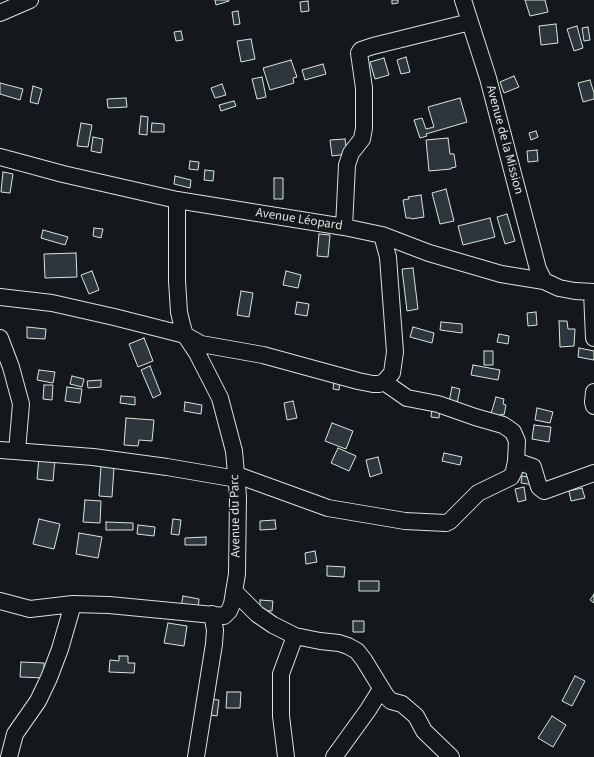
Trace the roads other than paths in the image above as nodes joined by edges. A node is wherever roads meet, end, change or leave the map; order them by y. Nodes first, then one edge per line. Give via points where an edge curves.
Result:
1 (30, 0) edge
2 (463, 0) edge
3 (0, 13) edge
4 (470, 22) junction
5 (0, 157) edge
6 (177, 200) junction
7 (344, 227) junction
8 (382, 235) junction
9 (544, 281) junction
10 (593, 292) edge
11 (0, 297) edge
12 (185, 335) junction
13 (0, 338) edge
14 (594, 338) edge
15 (384, 382) junction
16 (594, 392) edge
17 (594, 406) edge
18 (0, 450) edge
19 (17, 451) junction
20 (516, 461) junction
21 (594, 473) edge
22 (237, 477) junction
23 (234, 591) junction
24 (0, 601) edge
25 (73, 604) junction
26 (212, 614) junction
27 (295, 636) junction
28 (381, 689) junction
29 (9, 757) edge
30 (196, 757) edge
31 (286, 757) edge
32 (334, 757) edge
33 (451, 757) edge

1 - 3 street
2 - 4 street, Avenue de la Mission
4 - 7 street via 373,46 359,53 364,88 364,128 362,139 347,165
4 - 9 street, Avenue de la Mission via 490,86 538,269
5 - 6 street, Avenue Léopard
6 - 7 street, Avenue Léopard
6 - 12 street, Avenue du Parc via 178,298
7 - 8 street, Avenue Léopard
8 - 9 street, Avenue Léopard via 429,253 501,274
8 - 15 street via 388,257 395,352 392,373
9 - 10 street, Avenue Léopard via 559,288
10 - 14 street
11 - 12 street via 52,303
12 - 15 street via 202,344 263,354 358,381 373,384
12 - 22 street, Avenue du Parc via 193,345 220,398 234,451
13 - 19 street via 21,404
15 - 20 street via 406,398 438,404 503,425 513,432 517,441
16 - 17 street
18 - 19 street
19 - 22 street via 115,460
20 - 21 street via 533,467 539,487 544,491
20 - 22 street via 511,477 478,494 446,523 405,521 328,508
22 - 23 street, Avenue du Parc via 237,574
23 - 26 street, Avenue du Parc via 232,604 224,616
23 - 27 street via 263,620
24 - 25 street, Avenue du Parc via 30,608
25 - 26 street, Avenue du Parc via 109,604
25 - 29 street via 49,678 38,701 14,734
26 - 30 street via 214,644
27 - 28 street via 339,643 357,651
27 - 31 street via 280,674
28 - 32 street
28 - 33 street via 391,701 402,704 416,716 424,731

